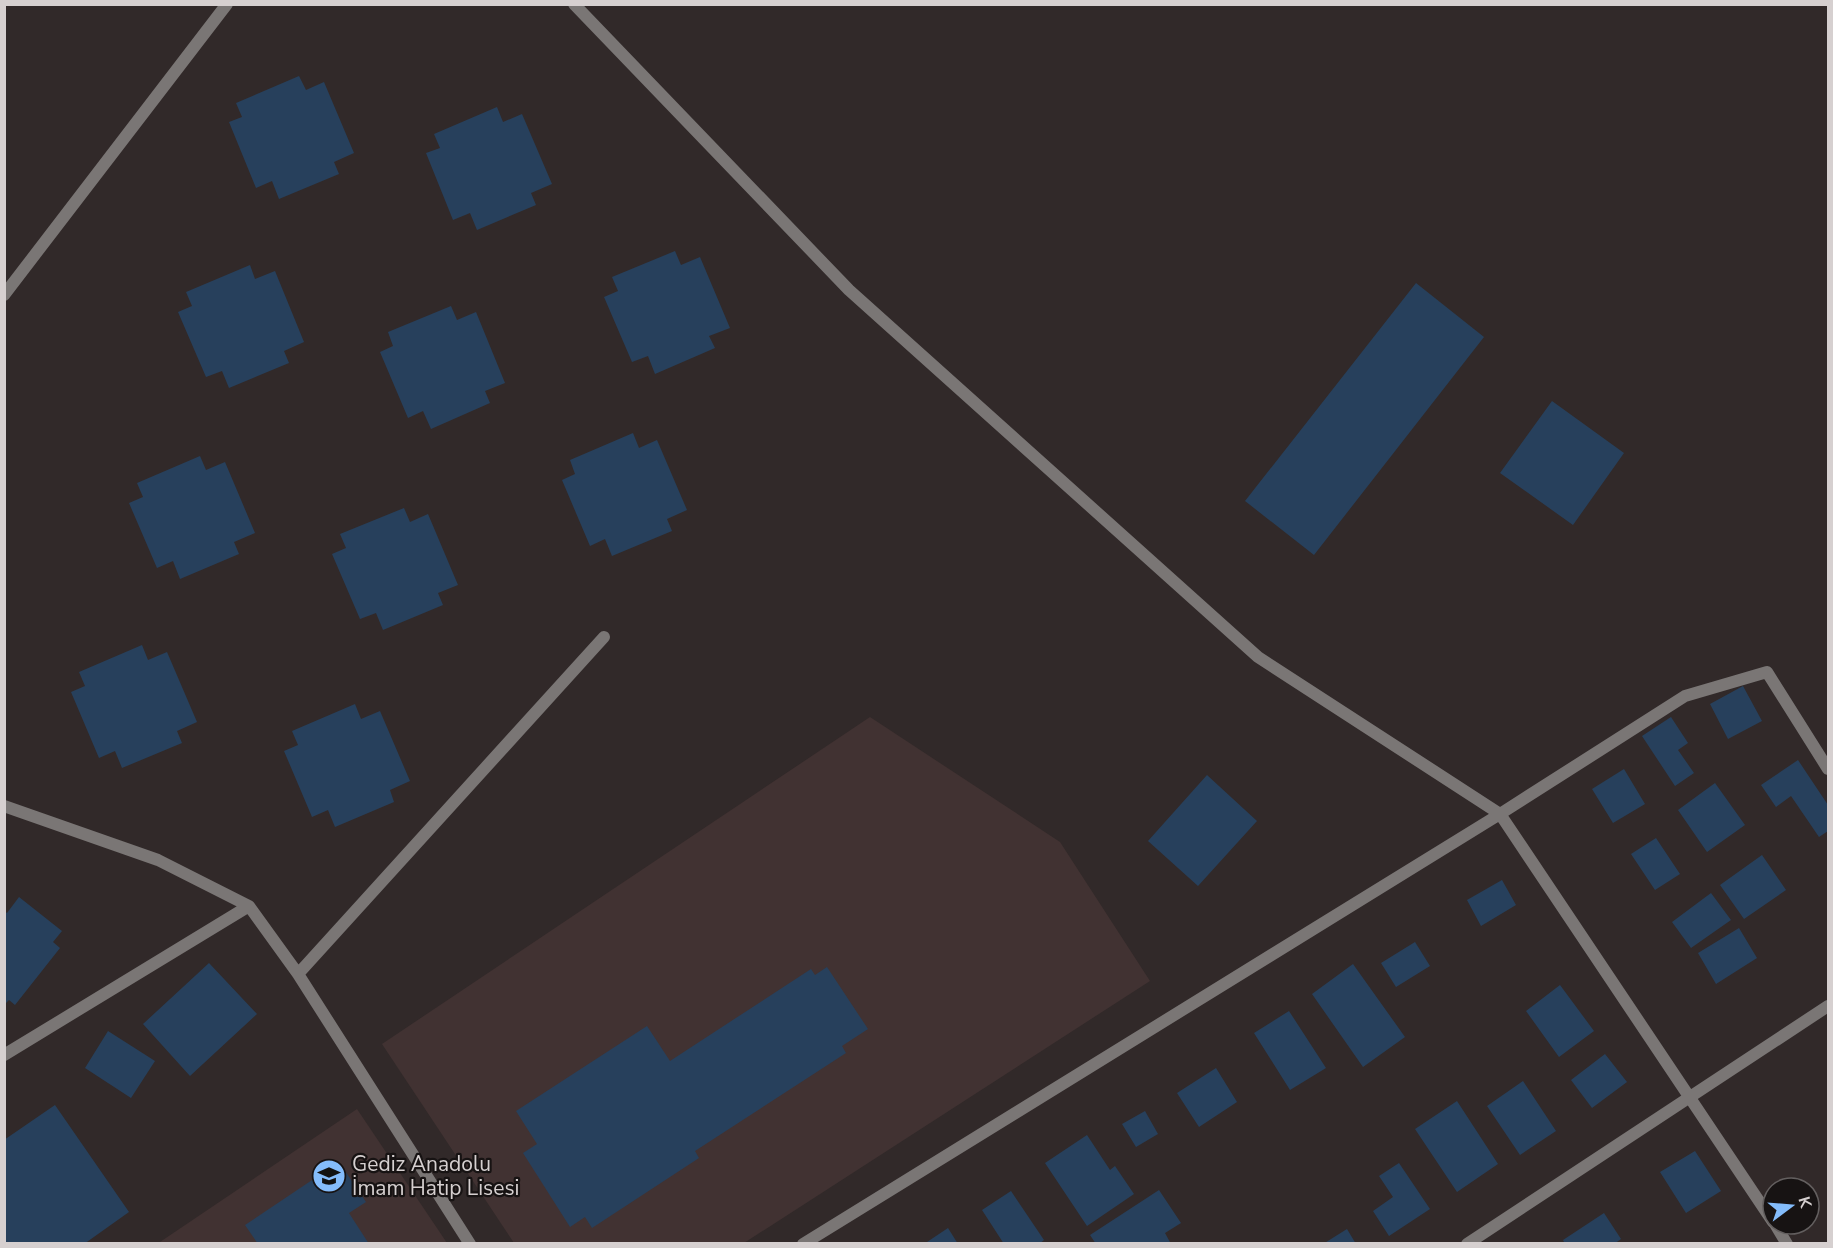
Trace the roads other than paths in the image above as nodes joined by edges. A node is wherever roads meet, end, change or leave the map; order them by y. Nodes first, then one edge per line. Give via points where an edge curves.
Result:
1 (227, 4) edge
2 (574, 4) edge
3 (4, 296) edge
4 (604, 637) dead end
5 (1828, 769) edge
6 (4, 806) edge
7 (1500, 814) junction
8 (249, 906) junction
9 (298, 974) junction
10 (1828, 1006) edge
11 (4, 1055) edge
12 (1690, 1096) junction
13 (1761, 1203) edge
14 (470, 1244) edge
15 (803, 1244) edge
16 (1467, 1244) edge

1 - 3 street
2 - 7 street via 849,290 1258,657
4 - 9 street
5 - 7 street via 1767,672 1684,696
6 - 8 street via 158,860
7 - 12 street
7 - 15 street
8 - 9 street
8 - 11 street
9 - 14 street
10 - 12 street
12 - 13 street
12 - 16 street

